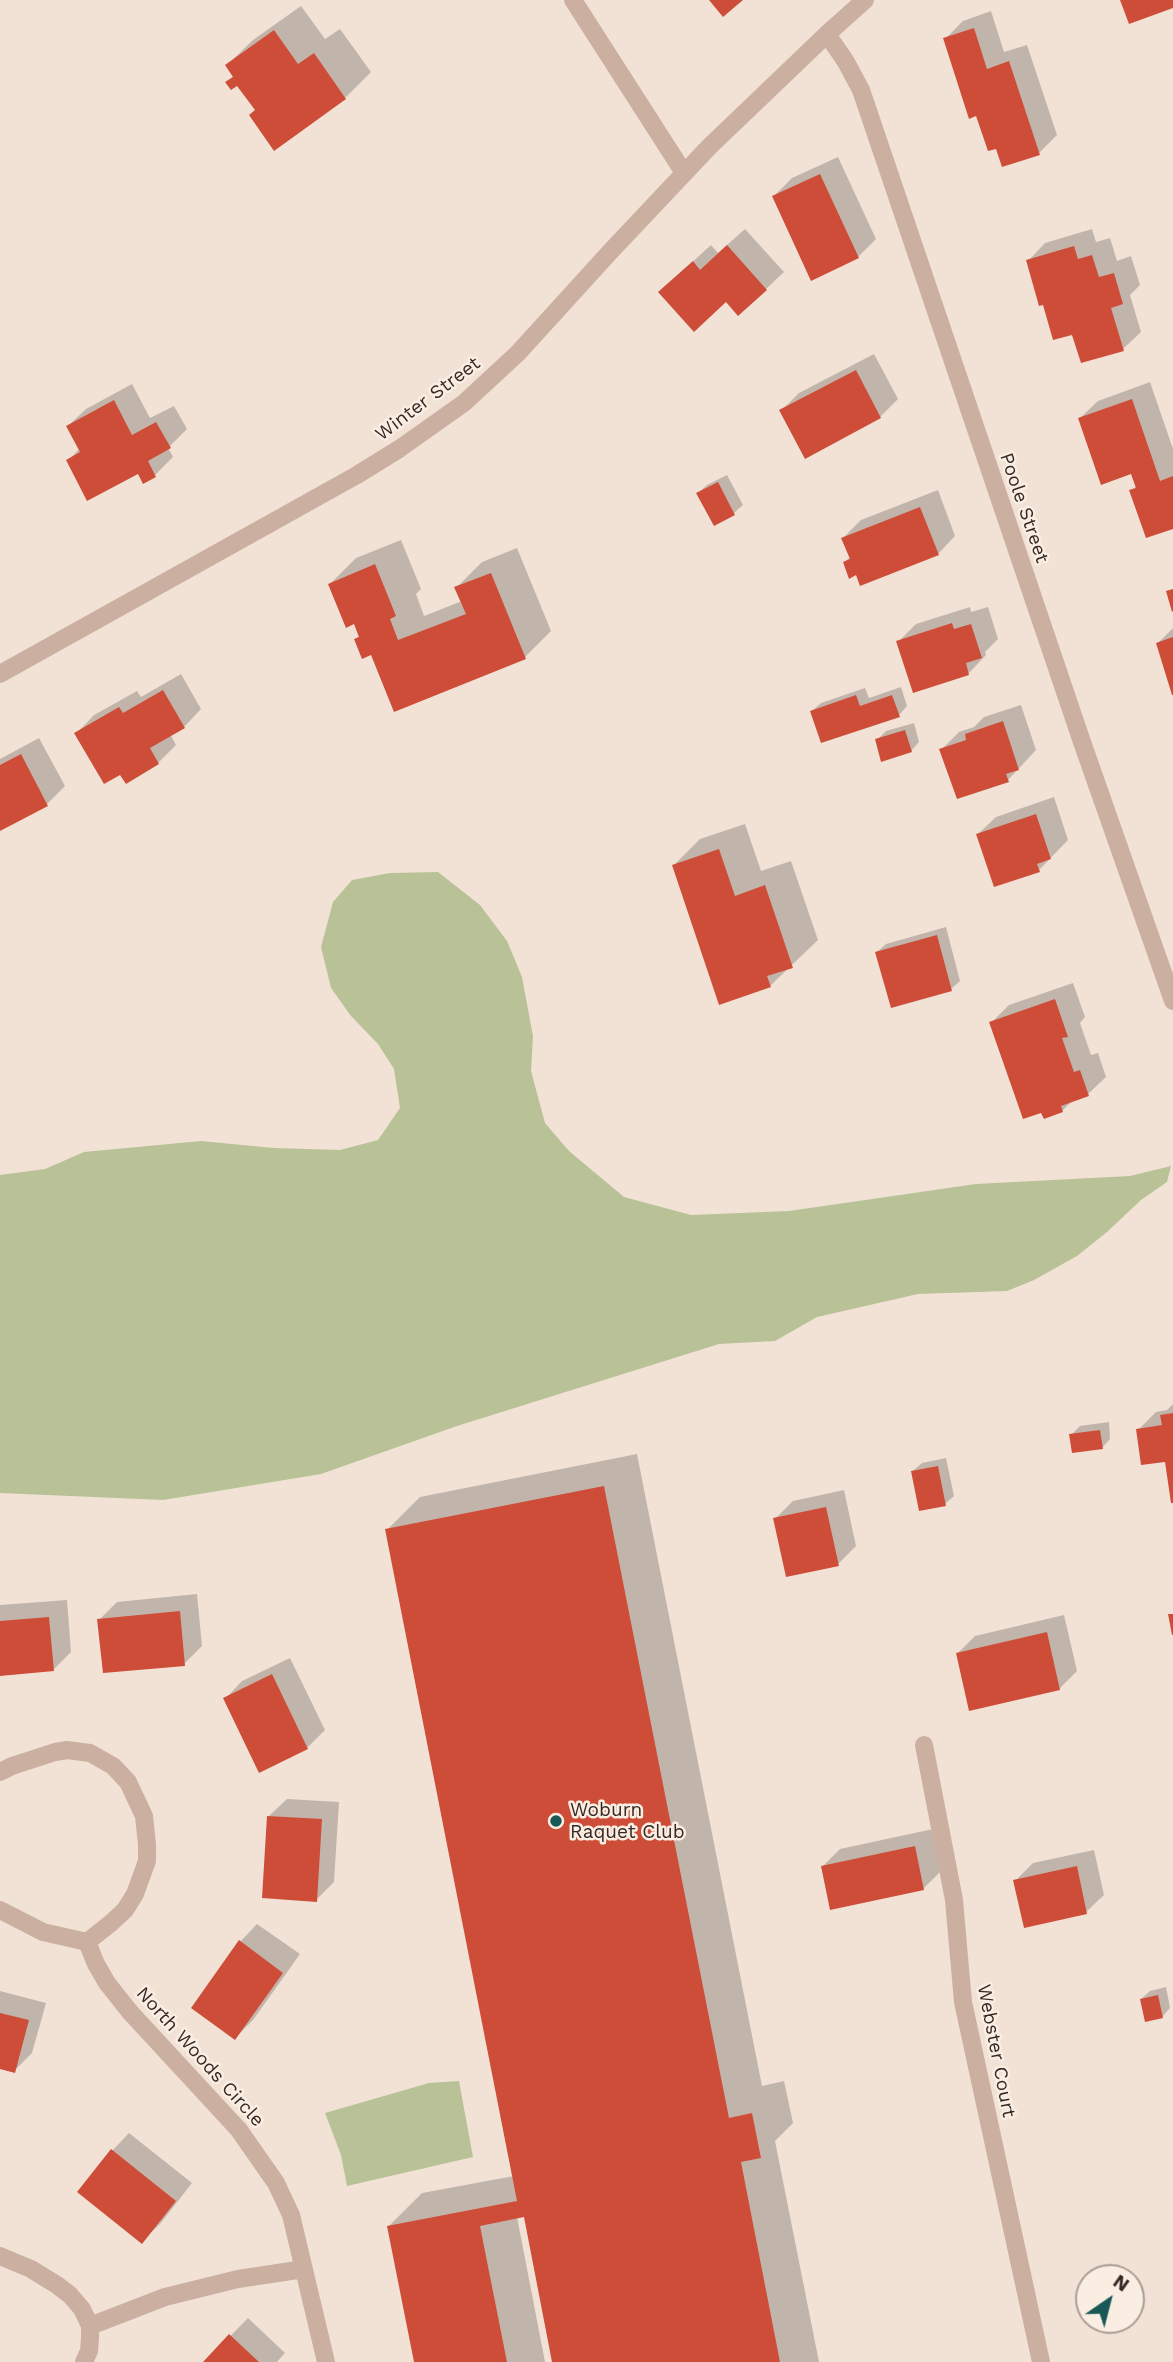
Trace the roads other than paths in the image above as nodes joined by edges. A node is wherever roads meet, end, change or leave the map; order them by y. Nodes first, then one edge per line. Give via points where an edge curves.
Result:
1 (573, 0) edge
2 (865, 0) edge
3 (827, 34) junction
4 (684, 173) junction
5 (0, 674) edge
6 (1173, 1001) edge
7 (924, 1745) dead end
8 (0, 1772) edge
9 (0, 1910) edge
10 (87, 1942) junction
11 (0, 2256) edge
12 (304, 2269) junction
13 (90, 2326) junction
14 (84, 2362) edge
15 (326, 2362) edge
16 (1041, 2362) edge

1 - 4 street
2 - 3 street, Winter Street
3 - 4 street, Winter Street
3 - 6 street, Poole Street via 861,90
4 - 5 street, Winter Street via 509,362 436,424 357,475
7 - 16 street, Webster Court via 954,1900 965,2013
8 - 10 street via 44,1754 84,1751 113,1766 138,1800 147,1845 141,1878 125,1910
9 - 10 street via 43,1932
10 - 12 street, North Woods Circle via 107,1983 226,2115 270,2173 291,2215
11 - 13 street via 31,2269 70,2295
12 - 13 street via 176,2294
12 - 15 street, North Woods Circle
13 - 14 street

